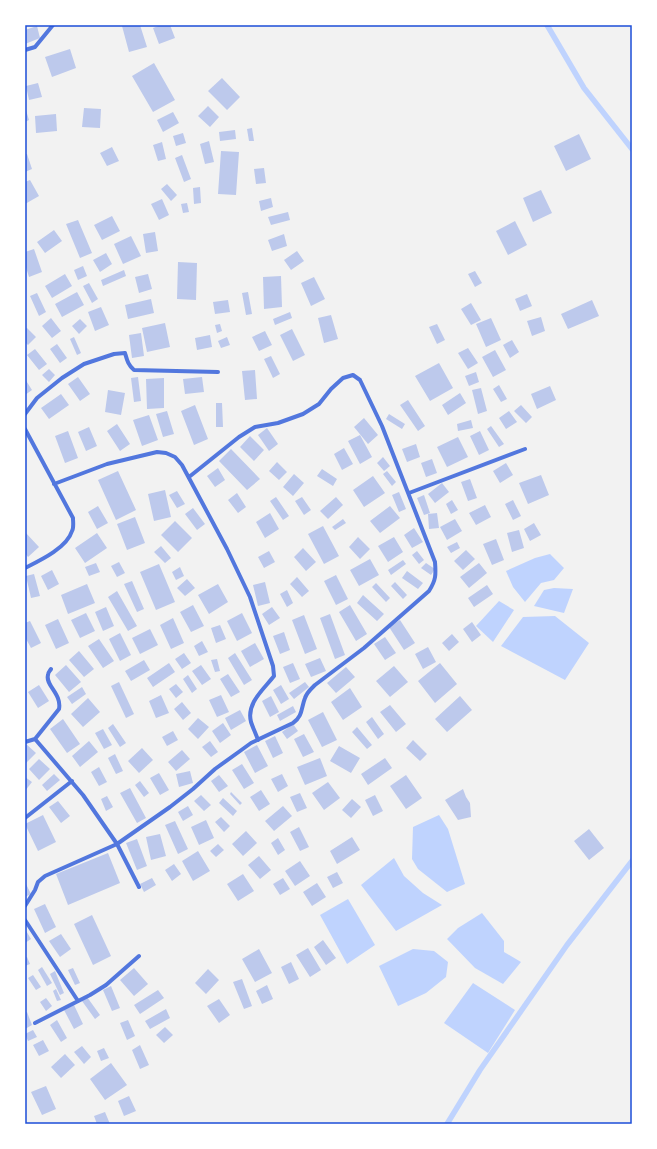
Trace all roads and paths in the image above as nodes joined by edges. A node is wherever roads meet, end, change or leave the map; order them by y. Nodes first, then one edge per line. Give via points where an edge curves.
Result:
1 (53, 25) edge
2 (25, 50) edge
3 (218, 372) dead end
4 (25, 414) edge
5 (25, 429) edge
6 (525, 449) dead end
7 (189, 477) junction
8 (54, 484) junction
9 (409, 492) junction
10 (25, 568) edge
11 (51, 669) dead end
12 (35, 739) junction
13 (258, 740) junction
14 (25, 742) edge
15 (72, 781) junction
16 (25, 818) edge
17 (117, 844) junction
18 (139, 887) dead end
19 (25, 906) edge
20 (25, 920) edge
21 (139, 956) dead end
22 (78, 1001) junction
23 (35, 1023) dead end

1 - 2 street via 35,47
3 - 4 street via 134,370 129,366 125,353 114,354 84,364 62,378 37,398
5 - 8 street
6 - 9 street
7 - 8 street via 175,457 157,452 107,464
7 - 9 street via 255,427 278,423 303,414 319,404 343,378 353,375 360,380
7 - 13 street via 250,597 273,666 274,676 251,708 251,721
8 - 10 street via 73,518 73,531 68,540 48,557
9 - 13 street via 435,562 434,583 429,591 364,648 309,691 298,720
11 - 12 street via 48,679 59,698 59,708
12 - 14 street
12 - 15 street
13 - 17 street via 215,769 170,807
15 - 16 street
15 - 17 street
17 - 18 street
17 - 19 street via 45,876 38,882
20 - 22 street
21 - 22 street via 106,985
22 - 23 street

